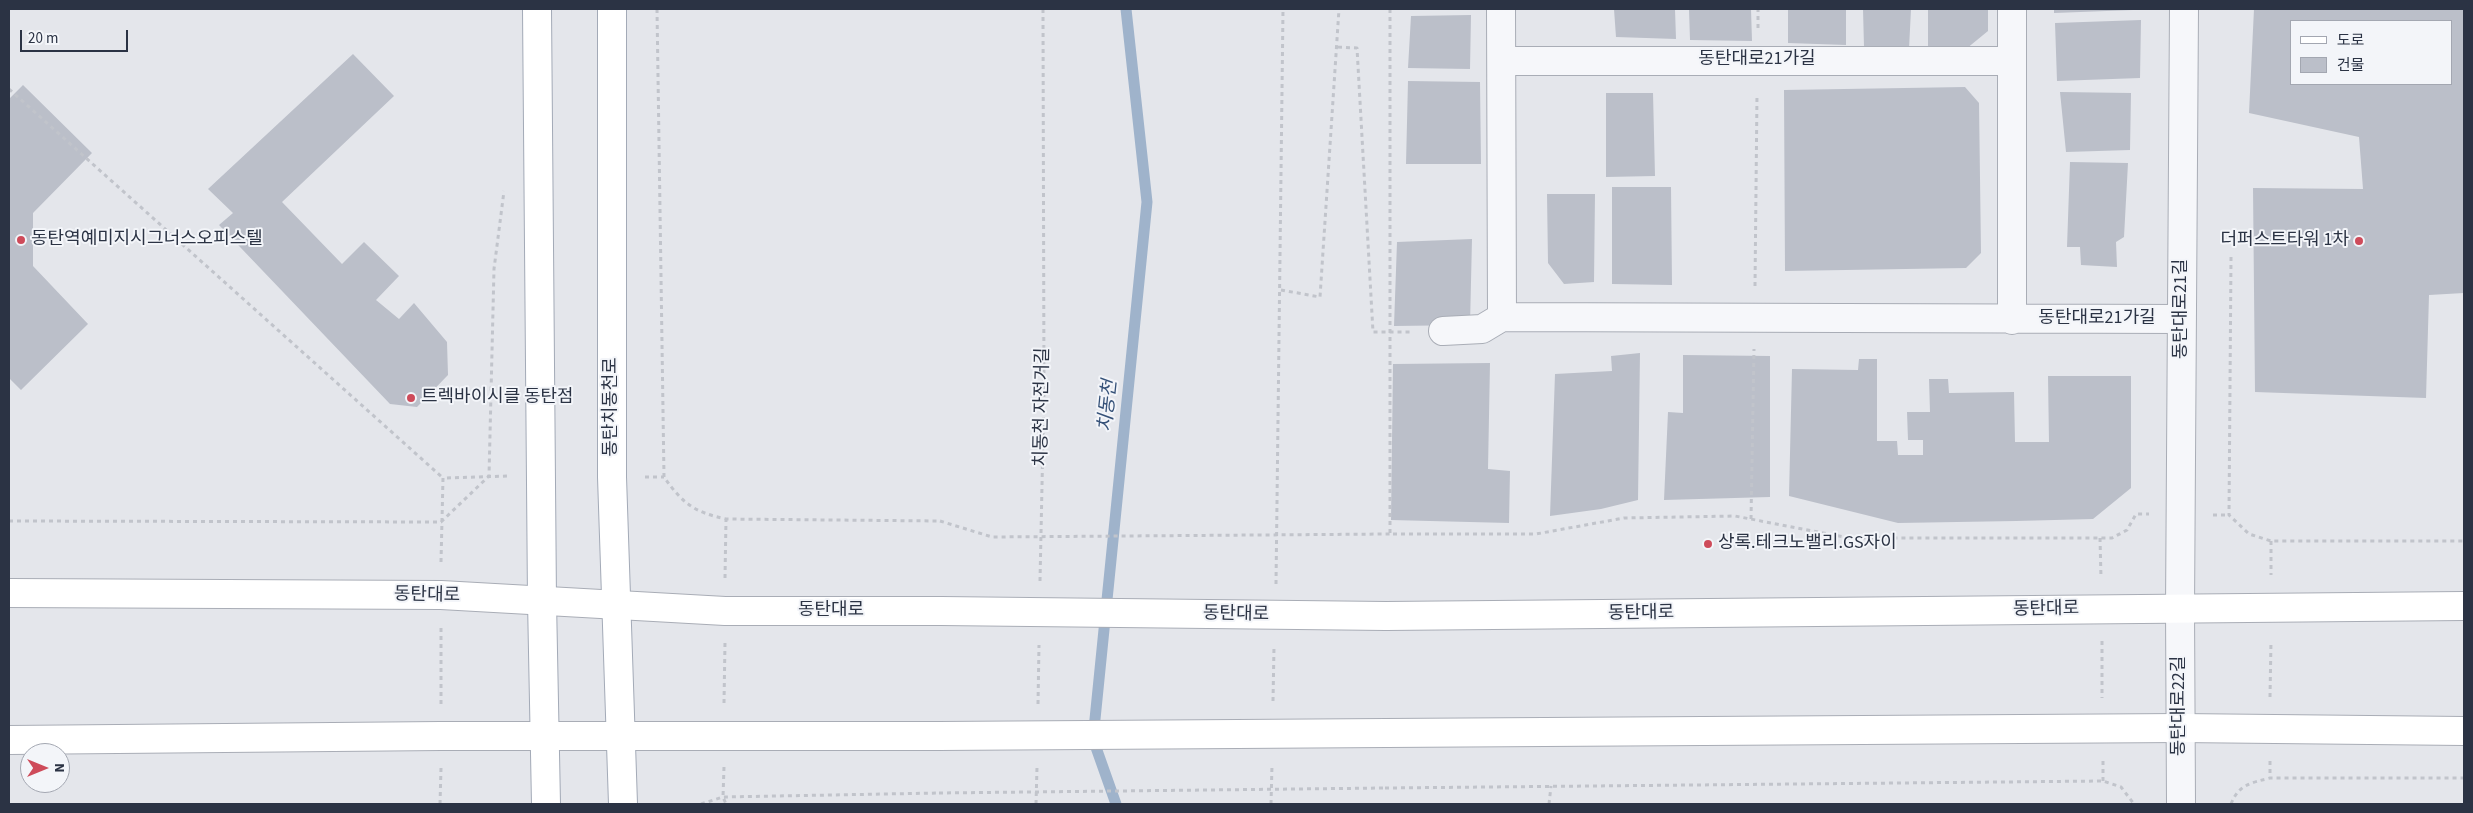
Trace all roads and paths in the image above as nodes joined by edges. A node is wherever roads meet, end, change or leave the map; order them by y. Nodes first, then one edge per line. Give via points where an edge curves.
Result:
1 (537, 9) edge
2 (612, 9) edge
3 (657, 9) edge
4 (1043, 9) edge
5 (1283, 9) edge
6 (1339, 9) edge
7 (1390, 9) edge
8 (1501, 9) edge
9 (1758, 9) edge
10 (2012, 9) edge
11 (2184, 9) edge
12 (1338, 47) junction
13 (1758, 60) junction
14 (1502, 61) junction
15 (2012, 61) junction
16 (9, 89) edge
17 (2231, 257) dead end
18 (494, 269) dead end
19 (1281, 290) junction
20 (1502, 317) junction
21 (1754, 319) junction
22 (2182, 319) junction
23 (2012, 320) junction
24 (1443, 331) joint
25 (1390, 332) junction
26 (490, 476) junction
27 (443, 478) junction
28 (2136, 514) dead end
29 (726, 519) junction
30 (1751, 519) junction
31 (9, 521) edge
32 (441, 522) junction
33 (1390, 534) junction
34 (2100, 538) junction
35 (2271, 540) junction
36 (2464, 541) edge
37 (1276, 586) dead end
38 (1040, 588) dead end
39 (9, 593) edge
40 (441, 595) junction
41 (542, 601) junction
42 (616, 605) junction
43 (2464, 606) edge
44 (2180, 608) junction
45 (2271, 608) junction
46 (2102, 610) junction
47 (725, 611) junction
48 (1039, 637) dead end
49 (1274, 646) dead end
50 (1273, 705) dead end
51 (1038, 706) dead end
52 (2103, 728) junction
53 (2180, 728) junction
54 (2270, 729) junction
55 (2464, 731) edge
56 (441, 736) junction
57 (620, 736) junction
58 (724, 736) junction
59 (546, 737) junction
60 (9, 740) edge
61 (1272, 755) dead end
62 (1037, 765) dead end
63 (2270, 778) junction
64 (2464, 778) edge
65 (2103, 781) junction
66 (1551, 786) junction
67 (723, 796) junction
68 (440, 804) edge
69 (546, 804) edge
70 (623, 804) edge
71 (701, 804) edge
72 (726, 804) edge
73 (1036, 804) edge
74 (1271, 804) edge
75 (1550, 804) edge
76 (2134, 804) edge
77 (2181, 804) edge
78 (2231, 804) edge

1 - 41 main road
2 - 42 main road, 동탄치동천로 via 612,477
3 - 29 path via 664,477 678,497 693,509
4 - 38 path, 치동천 자전거길 via 1044,391
5 - 19 path
6 - 12 path
7 - 25 path
8 - 14 street
9 - 13 path
10 - 15 street
11 - 22 street, 동탄대로21길
12 - 19 path via 1320,296
12 - 25 path via 1357,48 1373,332
13 - 14 street, 동탄대로21가길
13 - 15 street, 동탄대로21가길
13 - 21 path
14 - 20 street
15 - 23 street
16 - 27 path
17 - 35 path via 2230,515 2249,534
18 - 26 path
19 - 37 path
20 - 21 street, 동탄대로21가길
20 - 24 street, 동탄대로21가길 via 1482,329
21 - 23 street, 동탄대로21가길
21 - 30 path
22 - 23 street, 동탄대로21가길
22 - 44 street, 동탄대로21길
24 - 25 path
25 - 33 path
26 - 27 path
26 - 32 path
27 - 32 path
28 - 34 path via 2127,530 2112,538
29 - 33 path, bridge via 940,521 992,537
29 - 47 path
30 - 33 path via 1735,516 1624,518 1536,534
30 - 34 path via 1849,538
31 - 32 path
32 - 40 path
34 - 46 path
35 - 36 path
35 - 45 path
39 - 40 main road, 동탄대로
40 - 41 main road, 동탄대로
40 - 56 path
41 - 42 main road, 동탄대로
41 - 59 main road
42 - 47 main road, 동탄대로
42 - 57 main road, 동탄치동천로
43 - 45 main road, 동탄대로
44 - 45 main road, 동탄대로
44 - 46 main road, 동탄대로
44 - 53 street, 동탄대로22길
45 - 54 path
46 - 47 main road, 동탄대로, bridge via 1386,616
46 - 52 path
47 - 58 path
48 - 51 path
49 - 50 path
52 - 53 main road
52 - 58 main road, bridge
52 - 65 path
53 - 54 main road
53 - 77 street, 동탄대로22길
54 - 55 main road
54 - 63 path
56 - 59 main road
56 - 60 main road
56 - 68 path
57 - 58 main road
57 - 59 main road
57 - 70 main road, 동탄치동천로
58 - 67 path
59 - 69 main road
61 - 74 path
62 - 73 path
63 - 64 path
63 - 78 path via 2250,783 2236,792
65 - 66 path
65 - 76 path via 2121,787
66 - 67 path, bridge
66 - 75 path
67 - 71 path
67 - 72 path

